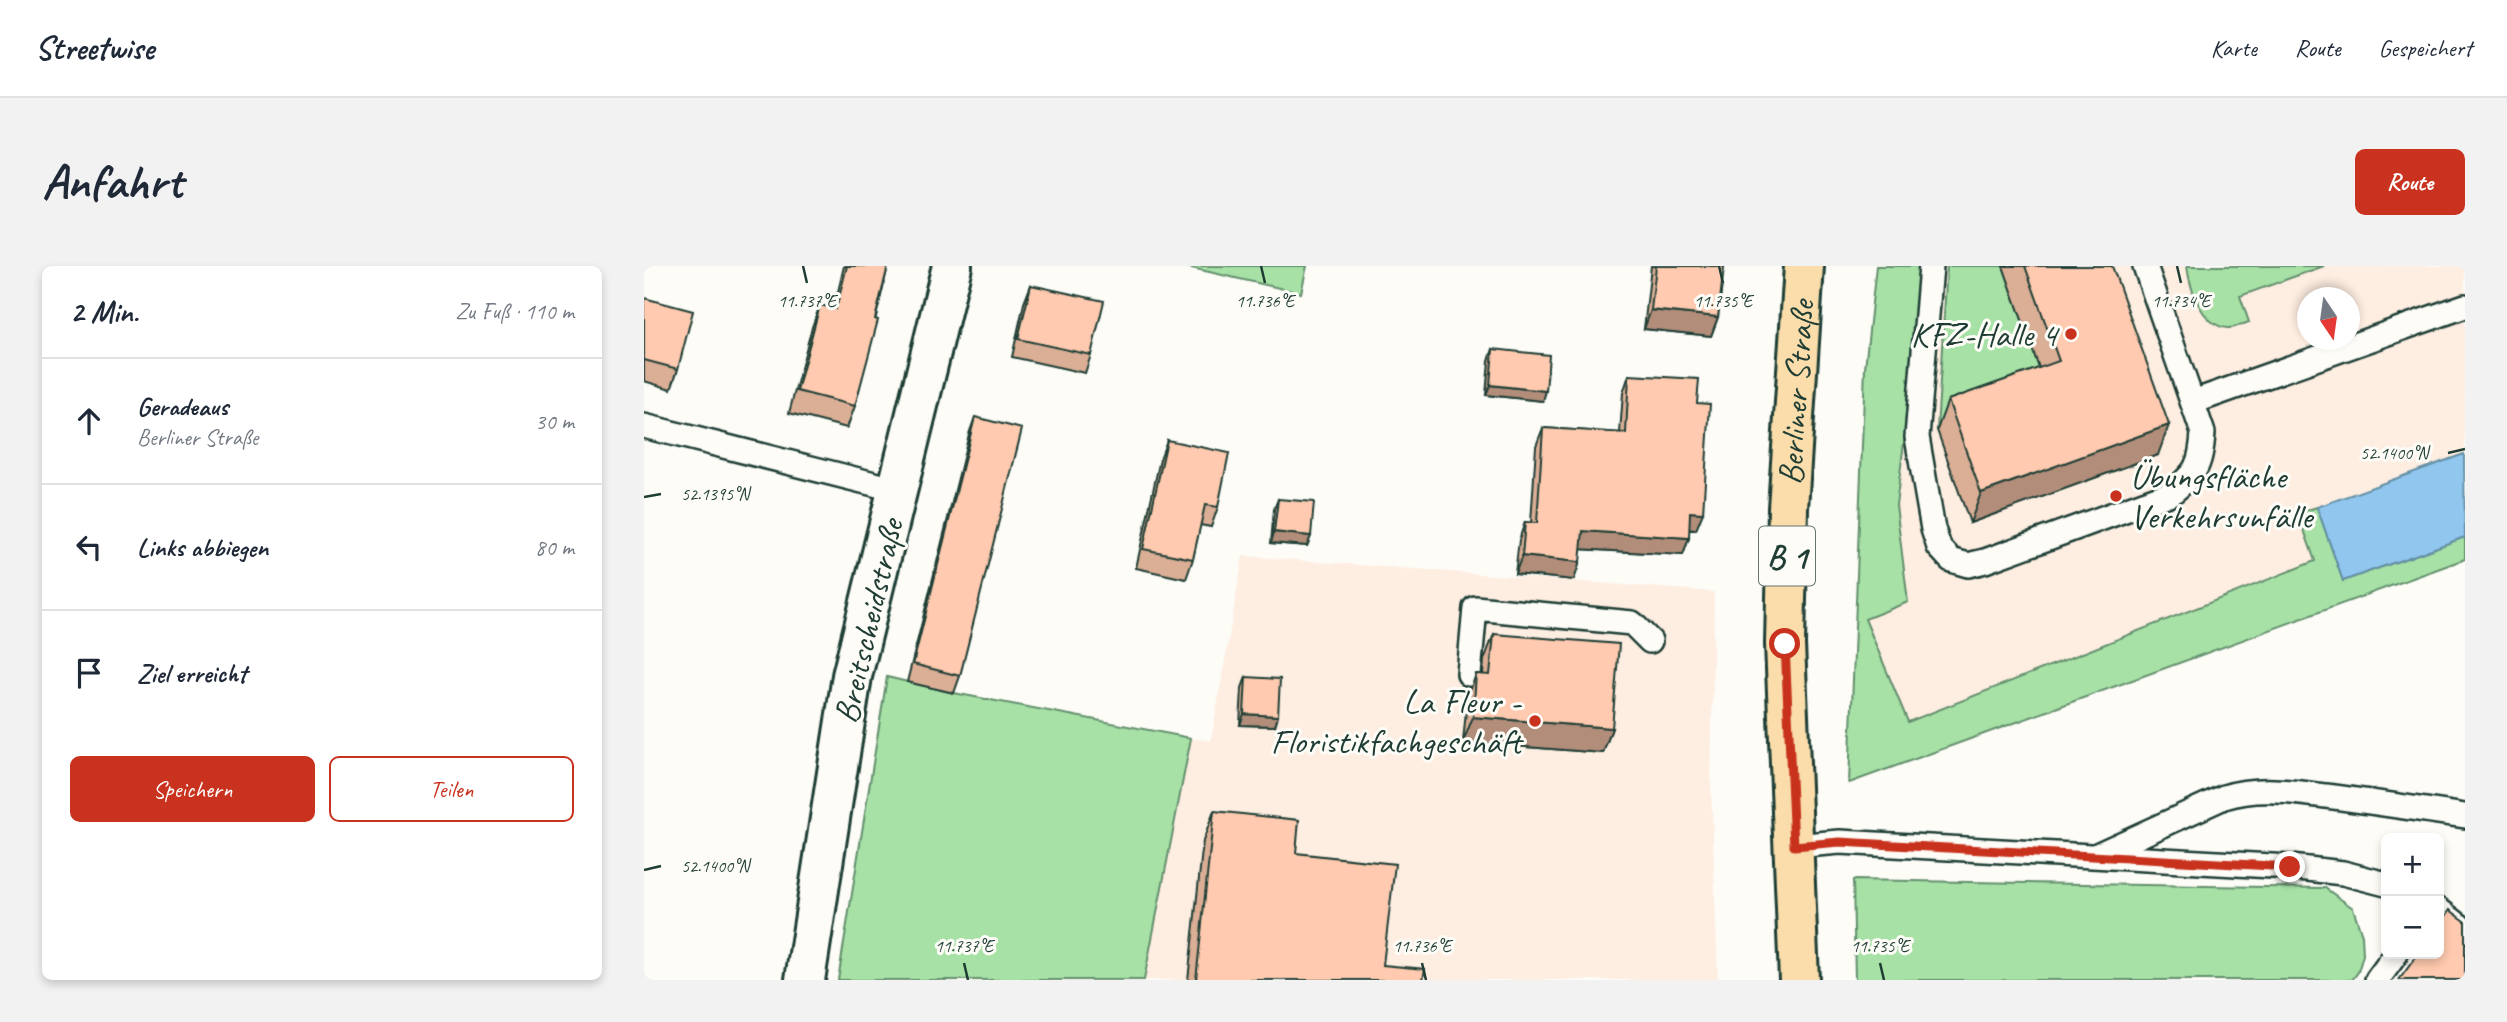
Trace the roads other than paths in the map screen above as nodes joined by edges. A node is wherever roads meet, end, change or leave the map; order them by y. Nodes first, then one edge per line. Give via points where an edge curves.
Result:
1 (952, 266) edge
2 (1804, 266) edge
3 (1931, 266) edge
4 (2145, 267) edge
5 (2465, 306) edge
6 (2193, 402) junction
7 (644, 426) edge
8 (898, 490) junction
9 (1650, 641) dead end
10 (1469, 674) dead end
11 (2465, 816) edge
12 (1794, 846) junction
13 (2094, 856) junction
14 (2381, 882) edge
15 (2444, 915) edge
16 (2465, 930) edge
17 (2392, 959) edge
18 (805, 980) edge
19 (1799, 980) edge
20 (2377, 980) edge

1 - 8 street, Breitscheidstraße
2 - 12 main road, Berliner Straße / B 1 via 1788,508 1785,644
3 - 6 lane via 1917,437 1933,529 1939,547 1951,561 1985,562 2171,493 2189,478 2202,457 2203,433
4 - 6 lane
5 - 6 lane
7 - 8 lane
8 - 18 street, Breitscheidstraße via 852,676
9 - 10 lane via 1632,623 1475,608
11 - 13 lane via 2260,789 2224,797
12 - 13 lane via 1840,842
12 - 19 main road, Berliner Straße / B 1
13 - 14 lane via 2318,869
15 - 16 lane
17 - 20 lane

